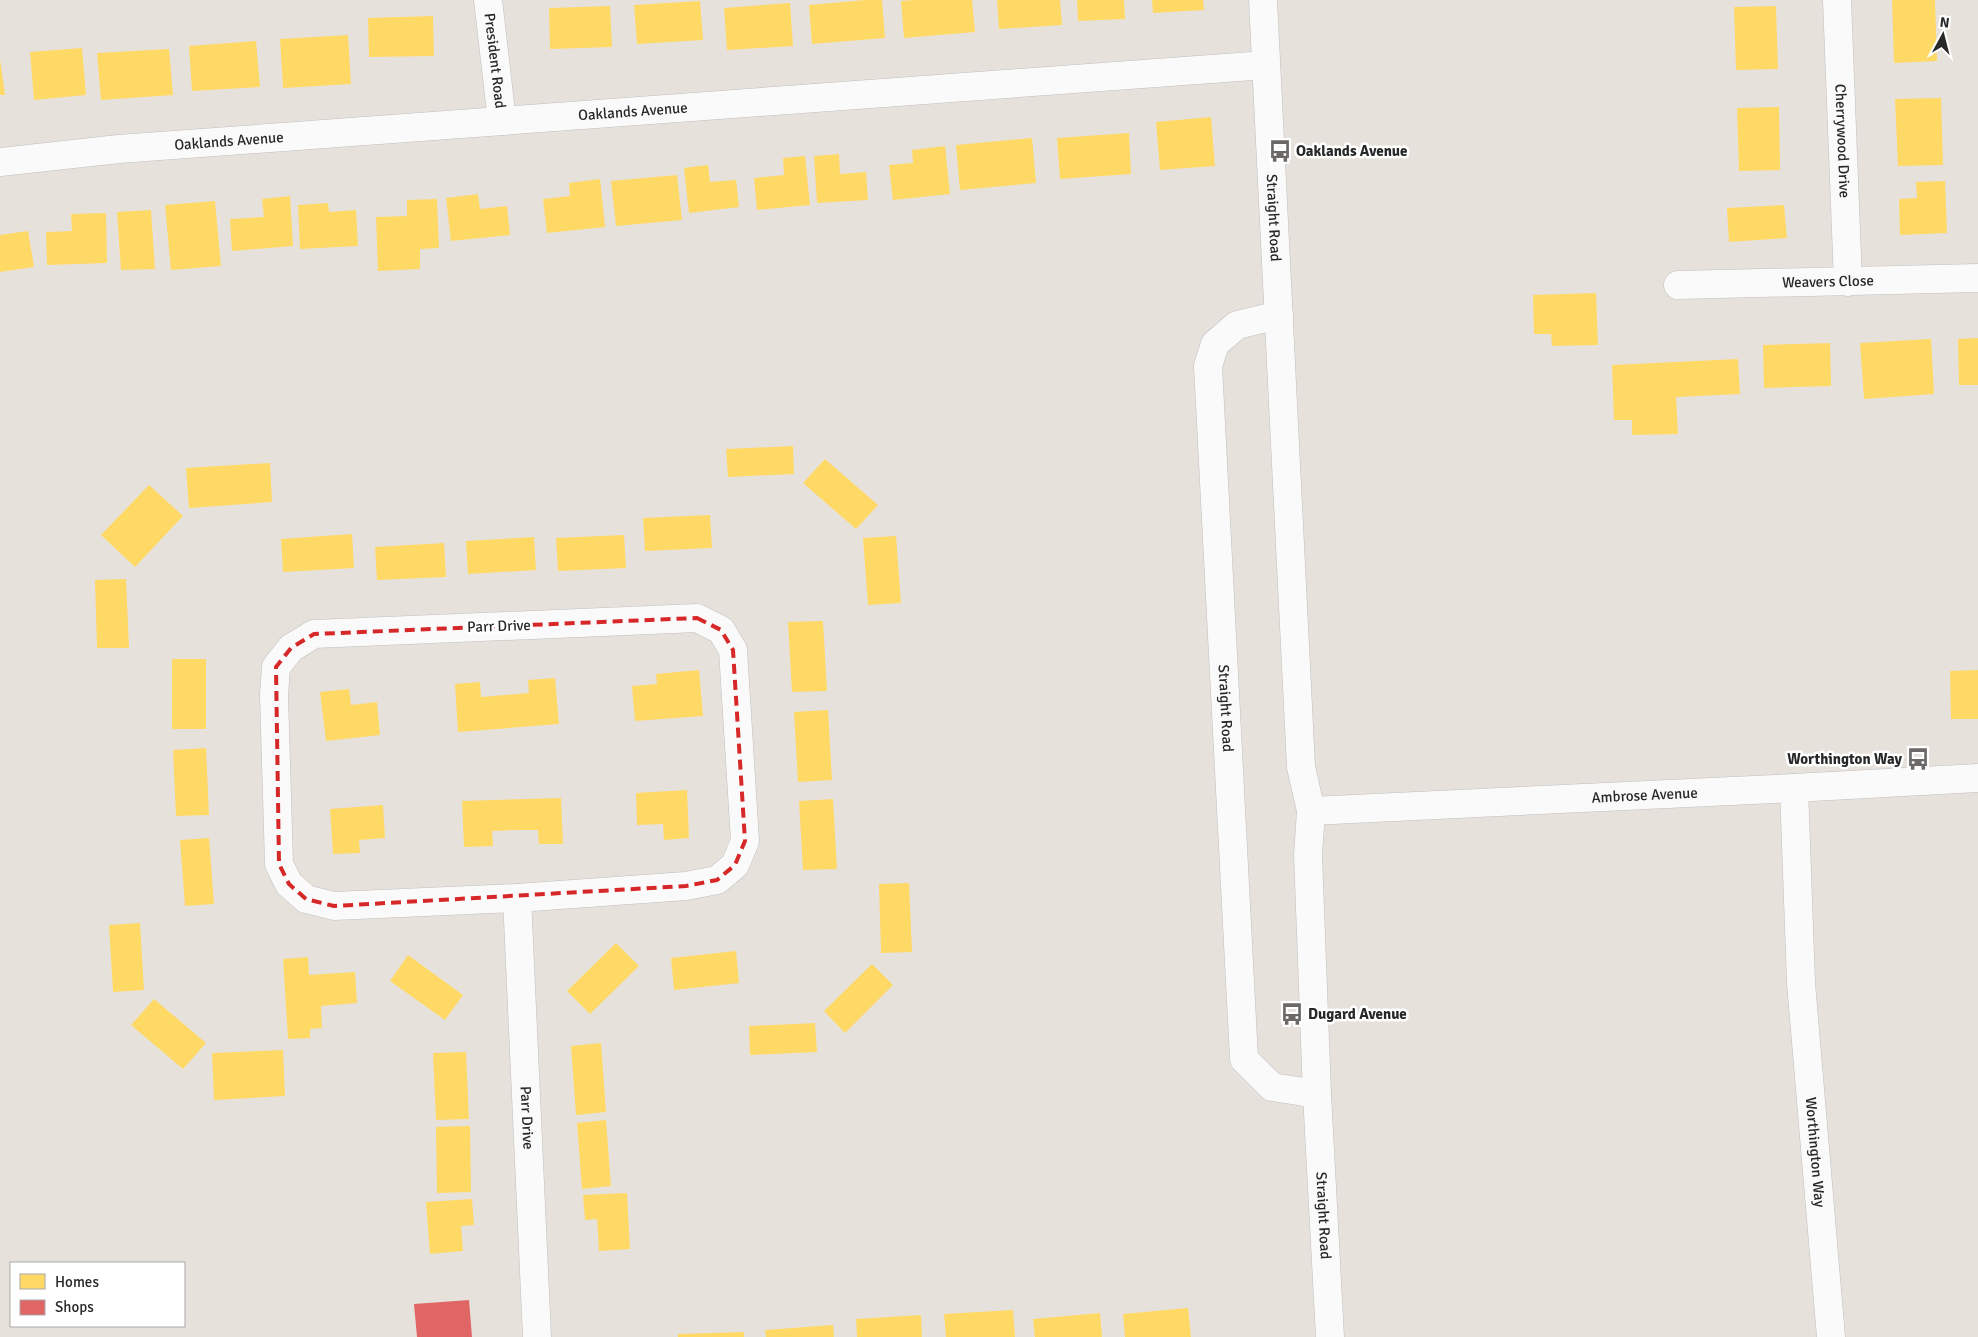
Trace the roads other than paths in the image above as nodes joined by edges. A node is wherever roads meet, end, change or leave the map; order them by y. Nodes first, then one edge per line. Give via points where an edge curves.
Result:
1 (488, 0) edge
2 (1262, 0) edge
3 (1837, 0) edge
4 (1266, 65) junction
5 (502, 121) junction
6 (0, 162) edge
7 (1978, 278) edge
8 (1848, 282) junction
9 (1678, 285) dead end
10 (1279, 315) junction
11 (1978, 778) edge
12 (1794, 788) junction
13 (1311, 811) junction
14 (517, 898) junction
15 (1316, 1094) junction
16 (537, 1337) edge
17 (1330, 1337) edge
18 (1831, 1337) edge

1 - 5 street, President Road
2 - 4 street, Straight Road
3 - 8 street, Cherrywood Drive
4 - 5 street, Oaklands Avenue
4 - 10 street, Straight Road
5 - 6 street, Oaklands Avenue via 119,149
7 - 8 street, Weavers Close
8 - 9 street, Weavers Close
10 - 13 street, Straight Road via 1302,767
10 - 15 street, Straight Road via 1238,325 1215,344 1208,366 1244,1059 1272,1087
11 - 12 street, Ambrose Avenue
12 - 13 street, Ambrose Avenue
12 - 18 street, Worthington Way via 1802,982
13 - 15 street, Straight Road via 1308,855
14 - 14 street, Parr Drive via 334,906 306,899 289,884 279,864 274,695 276,667 291,648 314,634 688,618 698,618 721,630 733,650 745,841 734,865 717,880 686,886
14 - 16 street, Parr Drive
15 - 17 street, Straight Road

